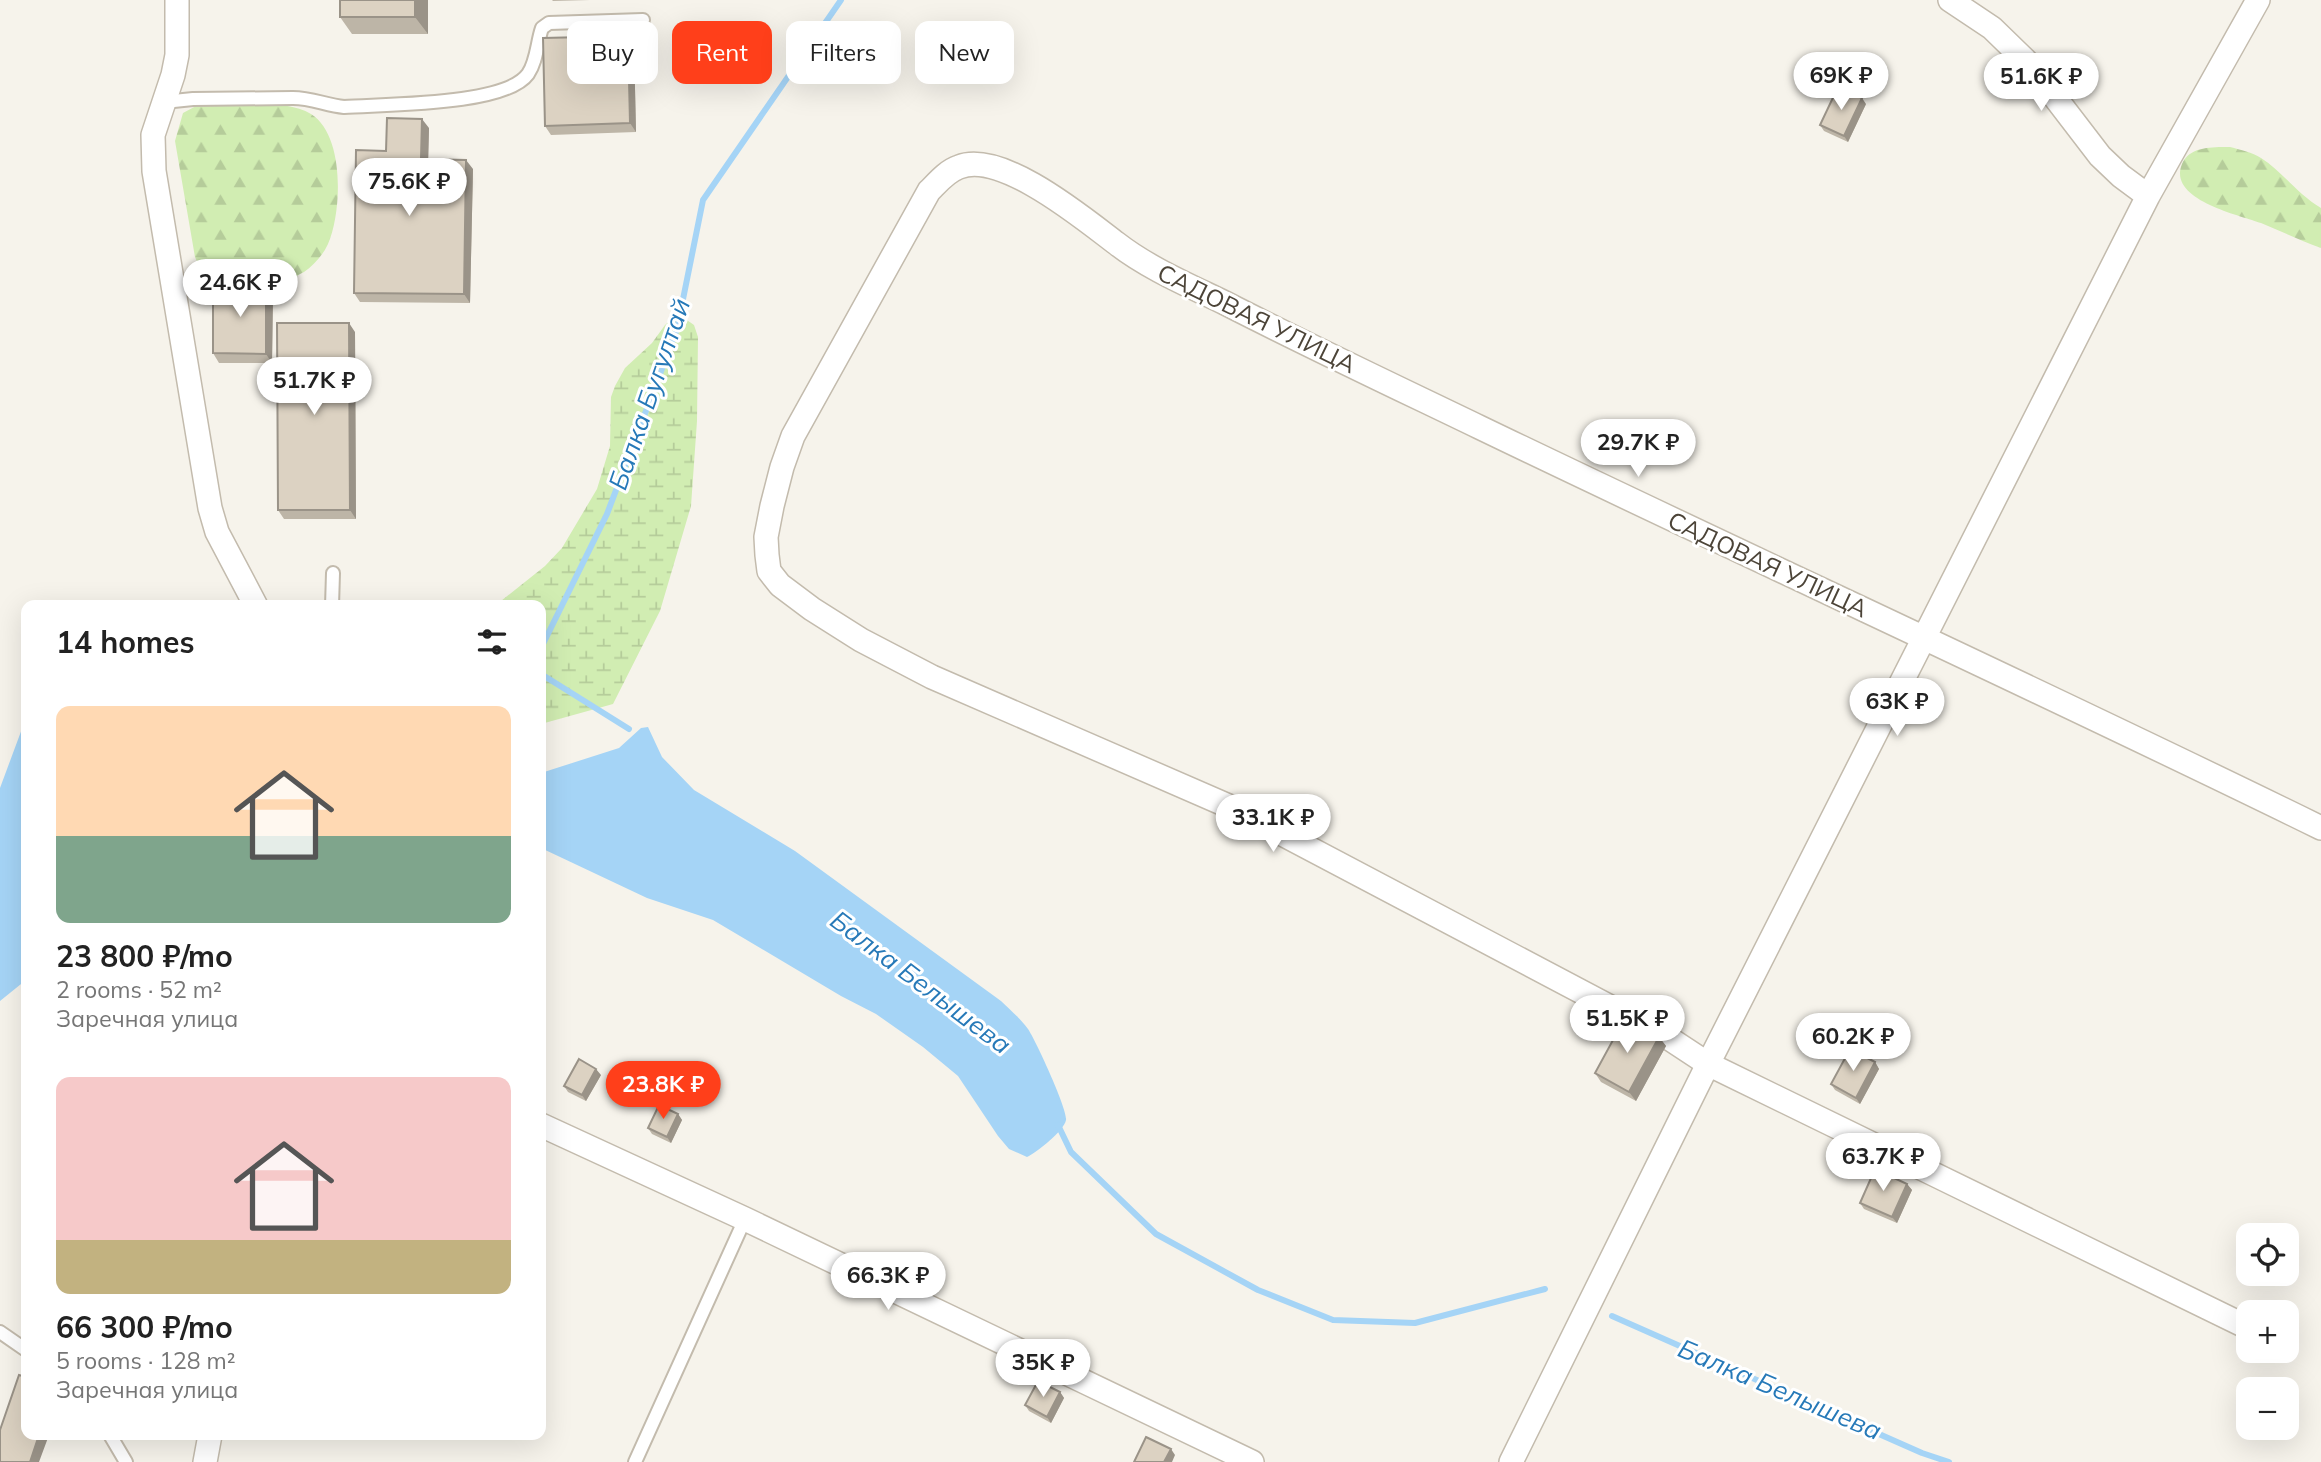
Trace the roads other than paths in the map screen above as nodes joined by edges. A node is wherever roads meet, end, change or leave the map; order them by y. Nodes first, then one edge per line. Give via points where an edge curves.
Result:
1 (177, 0) edge
2 (1950, 0) edge
3 (2258, 0) edge
4 (643, 20) dead end
5 (164, 102) junction
6 (2148, 196) junction
7 (333, 573) dead end
8 (253, 600) edge
9 (332, 600) edge
10 (1924, 638) junction
11 (2321, 828) edge
12 (1708, 1064) junction
13 (546, 1127) edge
14 (746, 1219) junction
15 (2236, 1322) edge
16 (3, 1338) edge
17 (21, 1347) edge
18 (113, 1440) edge
19 (209, 1440) edge
20 (126, 1462) edge
21 (205, 1462) edge
22 (635, 1462) edge
23 (1252, 1462) edge
24 (1511, 1462) edge

1 - 5 street via 177,55
2 - 6 street via 1992,28 2031,66 2100,156
3 - 6 street
4 - 5 lane via 549,23 542,28 527,75 503,91 468,99 344,107 306,98
5 - 8 street via 152,144 154,171 210,508 217,532
6 - 10 street
7 - 9 lane
10 - 11 street, САДОВАЯ УЛИЦА
10 - 12 street
10 - 12 street, САДОВАЯ УЛИЦА via 1246,314 1137,258 1084,217 996,166 960,166 929,191 793,436 766,537 769,571 812,609 920,671 1233,808 1667,1037
12 - 15 street
12 - 24 street
13 - 14 street
14 - 22 lane
14 - 23 street
16 - 17 lane
18 - 20 lane
19 - 21 street

